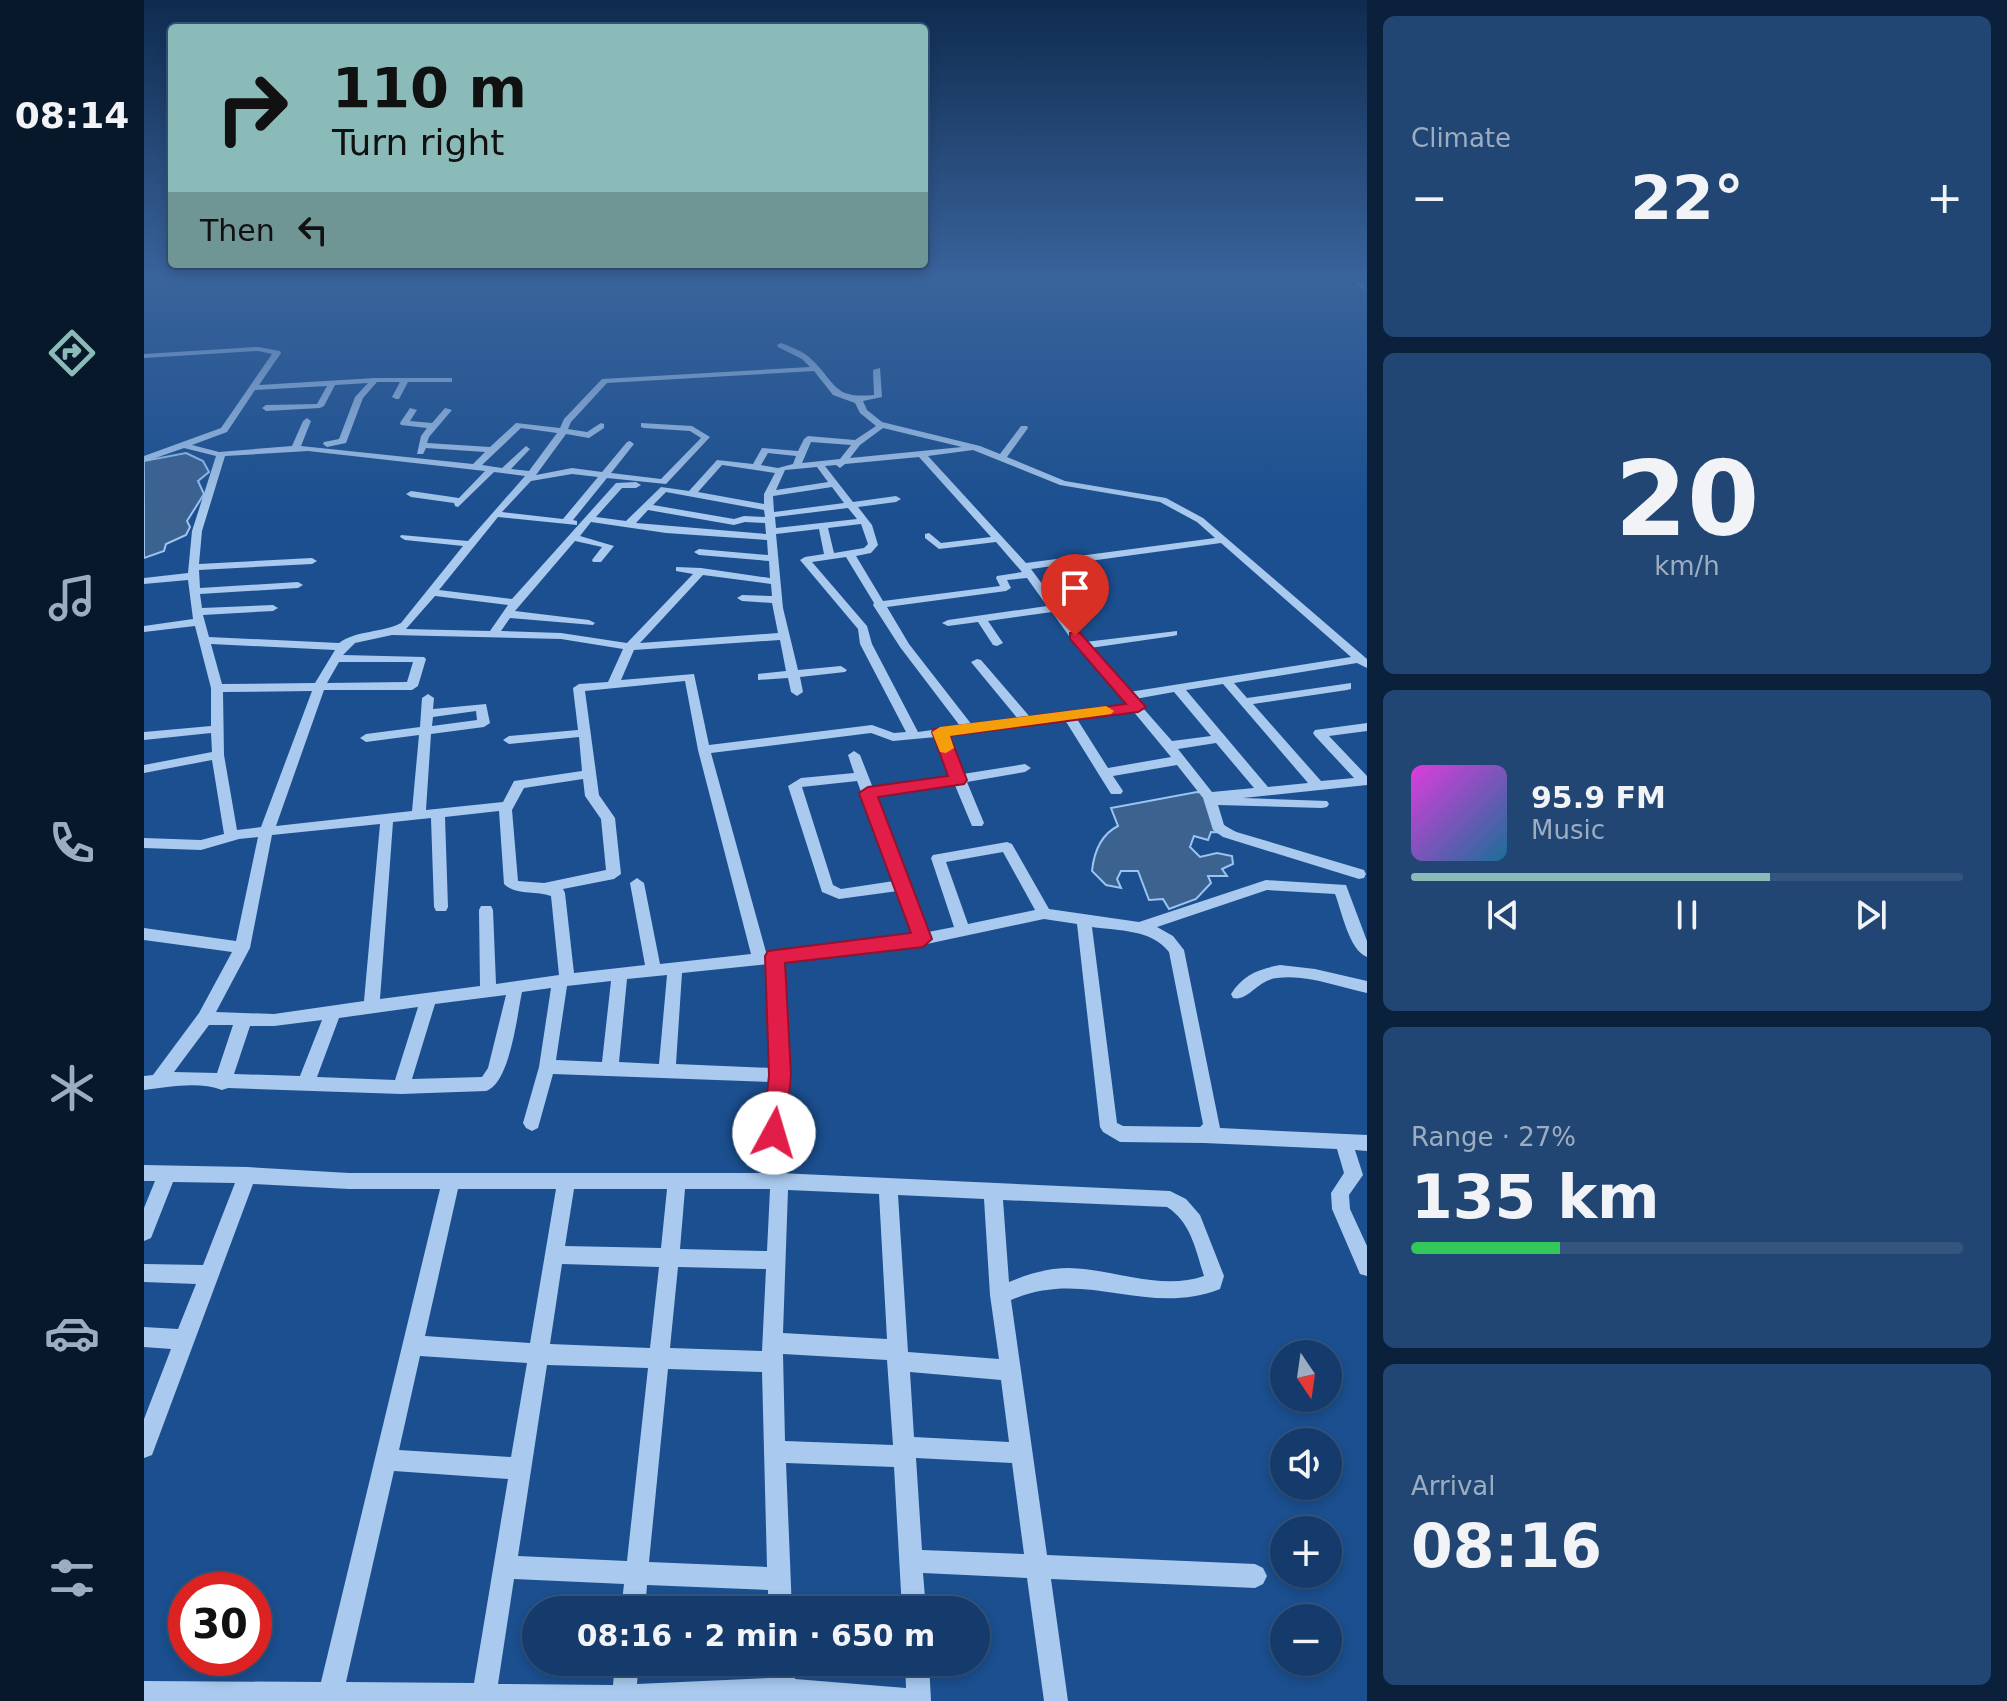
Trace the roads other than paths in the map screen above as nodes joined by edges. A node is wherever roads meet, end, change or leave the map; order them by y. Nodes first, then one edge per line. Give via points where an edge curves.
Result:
1 (276, 355) edge
2 (802, 355) edge
3 (816, 369) junction
4 (877, 370) dead end
5 (406, 379) junction
6 (375, 380) junction
7 (333, 382) junction
8 (302, 384) junction
9 (255, 388) junction
10 (434, 391) dead end
11 (396, 397) dead end
12 (856, 399) junction
13 (266, 408) dead end
14 (291, 408) junction
15 (413, 410) dead end
16 (448, 410) dead end
17 (307, 421) dead end
18 (644, 425) dead end
19 (880, 425) junction
20 (434, 426) junction
21 (601, 426) dead end
22 (1024, 428) dead end
23 (562, 431) junction
24 (857, 443) junction
25 (630, 444) dead end
26 (422, 445) junction
27 (184, 447) junction
28 (296, 448) junction
29 (316, 448) junction
30 (977, 448) junction
31 (526, 449) dead end
32 (490, 450) junction
33 (221, 454) junction
34 (800, 454) junction
35 (923, 456) junction
36 (1002, 458) junction
37 (144, 459) edge
38 (417, 460) junction
39 (840, 465) junction
40 (476, 466) junction
41 (756, 467) junction
42 (796, 467) junction
43 (821, 467) junction
44 (493, 468) junction
45 (506, 469) junction
46 (781, 471) junction
47 (606, 475) junction
48 (530, 476) junction
49 (834, 484) junction
50 (644, 486) dead end
51 (411, 494) dead end
52 (691, 494) junction
53 (769, 494) junction
54 (896, 499) dead end
55 (851, 505) junction
56 (645, 507) junction
57 (495, 514) junction
58 (771, 514) junction
59 (864, 521) junction
60 (566, 522) junction
61 (586, 522) junction
62 (629, 524) junction
63 (823, 526) junction
64 (772, 535) junction
65 (929, 536) dead end
66 (405, 537) dead end
67 (573, 537) junction
68 (998, 539) junction
69 (1224, 540) junction
70 (470, 544) junction
71 (699, 552) dead end
72 (849, 553) junction
73 (829, 555) junction
74 (775, 559) junction
75 (597, 560) dead end
76 (312, 561) dead end
77 (680, 569) dead end
78 (701, 571) junction
79 (1027, 571) junction
80 (194, 578) junction
81 (144, 581) edge
82 (776, 582) junction
83 (298, 585) dead end
84 (432, 592) junction
85 (742, 598) dead end
86 (777, 600) junction
87 (515, 603) junction
88 (878, 605) junction
89 (273, 608) dead end
90 (1057, 608) junction
91 (508, 614) junction
92 (198, 617) junction
93 (981, 619) junction
94 (589, 623) dead end
95 (948, 623) dead end
96 (144, 629) edge
97 (392, 632) junction
98 (494, 633) junction
99 (1173, 633) dead end
100 (783, 636) junction
101 (204, 640) junction
102 (997, 643) dead end
103 (1083, 646) junction
104 (630, 647) junction
105 (339, 653) junction
106 (977, 662) dead end
107 (1363, 662) edge
108 (841, 670) dead end
109 (792, 673) junction
110 (762, 677) dead end
111 (1226, 681) junction
112 (614, 682) junction
113 (1347, 686) dead end
114 (319, 687) junction
115 (217, 688) junction
116 (1178, 689) junction
117 (797, 692) dead end
118 (428, 698) dead end
119 (1133, 702) junction
120 (1244, 702) junction
121 (427, 714) junction
122 (1069, 716) junction
123 (1027, 721) junction
124 (1367, 727) edge
125 (218, 729) junction
126 (969, 729) junction
127 (425, 731) junction
128 (940, 732) junction
129 (584, 733) junction
130 (144, 736) edge
131 (914, 736) junction
132 (366, 738) dead end
133 (1221, 738) junction
134 (509, 740) dead end
135 (1169, 746) junction
136 (704, 750) junction
137 (218, 755) junction
138 (854, 755) dead end
139 (1180, 760) junction
140 (1025, 768) dead end
141 (144, 769) edge
142 (1105, 773) junction
143 (588, 774) junction
144 (862, 776) junction
145 (958, 780) junction
146 (1365, 781) edge
147 (1316, 784) junction
148 (1263, 790) junction
149 (1116, 791) dead end
150 (868, 793) junction
151 (1210, 800) junction
152 (1322, 804) dead end
153 (507, 807) junction
154 (438, 813) junction
155 (419, 814) junction
156 (387, 818) junction
157 (977, 823) dead end
158 (266, 833) junction
159 (234, 836) junction
160 (144, 843) edge
161 (1363, 874) edge
162 (637, 883) dead end
163 (902, 885) junction
164 (548, 887) junction
165 (1340, 889) junction
166 (441, 907) dead end
167 (486, 910) dead end
168 (1044, 914) junction
169 (1084, 920) junction
170 (1144, 927) junction
171 (963, 932) junction
172 (144, 934) edge
173 (923, 939) junction
174 (242, 948) junction
175 (1367, 951) edge
176 (767, 957) junction
177 (675, 967) junction
178 (653, 969) junction
179 (620, 973) junction
180 (564, 981) junction
181 (1367, 987) edge
182 (515, 988) junction
183 (488, 991) junction
184 (1239, 994) dead end
185 (428, 1000) junction
186 (371, 1007) junction
187 (333, 1012) junction
188 (205, 1018) junction
189 (243, 1021) junction
190 (547, 1067) junction
191 (610, 1069) junction
192 (667, 1071) junction
193 (780, 1075) junction
194 (151, 1082) edge
195 (222, 1083) junction
196 (305, 1085) junction
197 (401, 1087) junction
198 (532, 1123) dead end
199 (774, 1133) dead end
200 (1204, 1135) junction
201 (1343, 1142) junction
202 (1367, 1143) edge
203 (144, 1173) edge
204 (167, 1173) junction
205 (247, 1175) junction
206 (451, 1181) junction
207 (566, 1181) junction
208 (677, 1181) junction
209 (779, 1181) junction
210 (888, 1187) junction
211 (993, 1192) junction
212 (144, 1232) edge
213 (554, 1255) junction
214 (669, 1257) junction
215 (774, 1260) junction
216 (1367, 1267) edge
217 (144, 1273) edge
218 (209, 1275) junction
219 (1000, 1295) junction
220 (144, 1337) edge
221 (186, 1340) junction
222 (412, 1345) junction
223 (772, 1352) junction
224 (538, 1354) junction
225 (898, 1356) junction
226 (659, 1358) junction
227 (1010, 1370) junction
228 (144, 1447) edge
229 (775, 1452) junction
230 (904, 1452) junction
231 (1021, 1453) junction
232 (386, 1460) junction
233 (520, 1469) junction
234 (911, 1561) junction
235 (1037, 1566) junction
236 (505, 1567) junction
237 (637, 1571) junction
238 (1255, 1576) dead end
239 (779, 1579) junction
240 (634, 1596) edge
241 (780, 1596) edge
242 (913, 1596) edge
243 (626, 1676) edge
244 (917, 1676) edge
245 (144, 1693) edge
246 (331, 1694) junction
247 (783, 1695) edge
248 (484, 1697) junction
249 (624, 1697) junction
250 (918, 1701) edge
251 (1056, 1701) edge

1 - 9 street
2 - 3 street
3 - 12 street via 836,393
3 - 23 street via 605,381
4 - 12 street via 879,396
5 - 6 street
5 - 10 street via 444,380
5 - 11 street
6 - 7 street
6 - 29 street via 359,397 343,441
7 - 8 street
7 - 14 street via 320,406
8 - 9 street
8 - 14 street
9 - 27 street via 224,430
12 - 19 street
13 - 14 street
15 - 20 street via 404,423
16 - 20 street
17 - 28 street
18 - 47 street via 692,429 706,437 664,481
19 - 24 street
19 - 30 street
20 - 26 street
21 - 23 street via 592,434
22 - 36 street
23 - 32 street via 519,425
23 - 48 street
24 - 34 street via 808,439
24 - 39 street
25 - 47 street
26 - 32 street
26 - 38 street
27 - 33 street
27 - 37 street
28 - 29 street
28 - 33 street
29 - 38 street
30 - 35 street
30 - 36 street
31 - 45 street
32 - 40 street
33 - 80 street via 197,531
34 - 41 street via 765,450
34 - 42 street
35 - 39 street
35 - 68 street
36 - 69 street via 1063,483 1174,504
38 - 40 street
39 - 43 street
40 - 44 street
41 - 46 street
41 - 52 street via 719,463
42 - 43 street
42 - 46 street
43 - 49 street
44 - 45 street
44 - 51 street via 459,503
45 - 48 street
46 - 53 street
47 - 48 street via 564,471
47 - 60 street
48 - 57 street
49 - 53 street
49 - 55 street
50 - 61 street via 619,485
52 - 56 street via 662,489
52 - 58 street
53 - 58 street
54 - 55 street
55 - 58 street
55 - 59 street
56 - 58 street via 736,523
56 - 62 street
57 - 60 street
57 - 70 street
58 - 64 street
59 - 63 street
59 - 72 street via 873,545
60 - 61 street
61 - 62 street
61 - 67 street
62 - 64 street
63 - 64 street
63 - 73 street
64 - 74 street
65 - 68 street via 942,546
66 - 70 street
67 - 75 street via 609,546
67 - 87 street
68 - 79 street
69 - 79 street
69 - 107 street
70 - 84 street
71 - 74 street
72 - 73 street
72 - 88 street
73 - 131 street via 805,560 863,628 866,644
74 - 82 street
76 - 80 street
77 - 78 street
78 - 82 street
78 - 104 street
79 - 88 street via 1001,578 1007,588
79 - 90 street
80 - 81 street
80 - 83 street
80 - 92 street
82 - 86 street
84 - 87 street
84 - 97 street via 405,625
85 - 86 street
86 - 100 street
87 - 91 street
88 - 126 street
89 - 92 street
90 - 93 street
90 - 103 street
91 - 94 street
91 - 98 street
92 - 96 street
92 - 101 street
93 - 95 street
93 - 102 street
97 - 98 street
97 - 105 street via 358,638
98 - 104 street
99 - 103 street
100 - 104 street
100 - 109 street
101 - 105 street
101 - 115 street
103 - 119 street
104 - 112 street
105 - 114 street
105 - 114 street via 420,659 412,686
106 - 123 street
107 - 111 street
108 - 109 street
109 - 110 street
109 - 117 street
111 - 116 street
111 - 120 street
112 - 129 street via 579,688
112 - 136 street via 690,677
113 - 120 street
114 - 115 street
114 - 158 street
115 - 125 street
116 - 119 street
116 - 133 street
118 - 121 street
119 - 122 street
119 - 135 street
120 - 147 street
121 - 127 street
121 - 127 street via 482,707 484,723
122 - 123 street
122 - 142 street
123 - 126 street
124 - 146 street via 1319,733
125 - 130 street
125 - 137 street
126 - 128 street
127 - 132 street
127 - 155 street
128 - 131 street
128 - 145 street
129 - 134 street
129 - 143 street
131 - 136 street via 893,737 872,729
133 - 135 street
133 - 148 street
135 - 139 street
136 - 176 street
137 - 141 street
137 - 159 street
138 - 144 street
139 - 142 street
139 - 151 street
140 - 145 street
142 - 149 street
143 - 153 street via 519,784
143 - 164 street via 595,804 608,818 614,874
144 - 150 street
144 - 163 street via 795,786 827,888 839,894
145 - 150 street
145 - 157 street
146 - 147 street
147 - 148 street
148 - 151 street
150 - 163 street
151 - 152 street
151 - 161 street via 1215,822 1228,834
153 - 154 street
153 - 164 street via 511,884
154 - 155 street
154 - 166 street
155 - 156 street
156 - 158 street
156 - 186 street
158 - 159 street
158 - 174 street
159 - 160 street via 201,845
161 - 165 street
162 - 178 street
163 - 173 street
164 - 180 street via 559,896
165 - 170 street via 1270,884
165 - 175 street
167 - 183 street
168 - 169 street
168 - 171 street
168 - 171 street via 1007,847 938,858
169 - 170 street
169 - 200 street via 1109,1127 1120,1134
170 - 200 street via 1176,950 1212,1126
171 - 173 street
172 - 174 street
173 - 176 street
174 - 188 street
176 - 177 street
176 - 193 street
177 - 178 street
177 - 192 street
178 - 179 street
179 - 180 street
179 - 191 street
180 - 182 street
180 - 190 street
181 - 184 street via 1270,970 1248,980
182 - 183 street
182 - 197 street via 492,1080 479,1086
183 - 185 street
185 - 186 street
185 - 197 street
186 - 187 street
187 - 189 street
187 - 196 street
188 - 189 street
188 - 194 street
189 - 195 street
190 - 191 street
190 - 198 street
191 - 192 street
192 - 193 street
193 - 199 street
194 - 195 street
195 - 196 street
196 - 197 street
200 - 201 street
201 - 202 street
201 - 216 street via 1354,1175 1340,1193 1341,1209
203 - 204 street
204 - 205 street
204 - 212 street
205 - 206 street
205 - 218 street
206 - 207 street
206 - 222 street
207 - 208 street
207 - 213 street
208 - 209 street
208 - 214 street
209 - 210 street
209 - 215 street
210 - 211 street
210 - 225 street
211 - 219 street
211 - 219 street via 1181,1203 1195,1223 1214,1276 1208,1285 1195,1288 1140,1288 1058,1278
213 - 214 street
213 - 224 street
214 - 215 street
214 - 226 street
215 - 223 street
217 - 218 street
218 - 221 street
219 - 227 street
220 - 221 street
221 - 228 street
222 - 224 street
222 - 232 street
223 - 225 street
223 - 226 street
223 - 229 street
224 - 226 street
224 - 233 street
225 - 227 street
225 - 230 street
226 - 237 street
227 - 231 street
229 - 230 street
229 - 239 street
230 - 231 street
230 - 234 street
231 - 235 street
232 - 233 street
232 - 246 street
233 - 236 street
234 - 235 street
234 - 242 street
235 - 238 street
235 - 251 street
236 - 237 street
236 - 248 street
237 - 239 street
237 - 240 street
239 - 241 street
243 - 249 street
244 - 250 street
245 - 246 street
246 - 248 street
247 - 249 street
247 - 250 street
248 - 249 street

